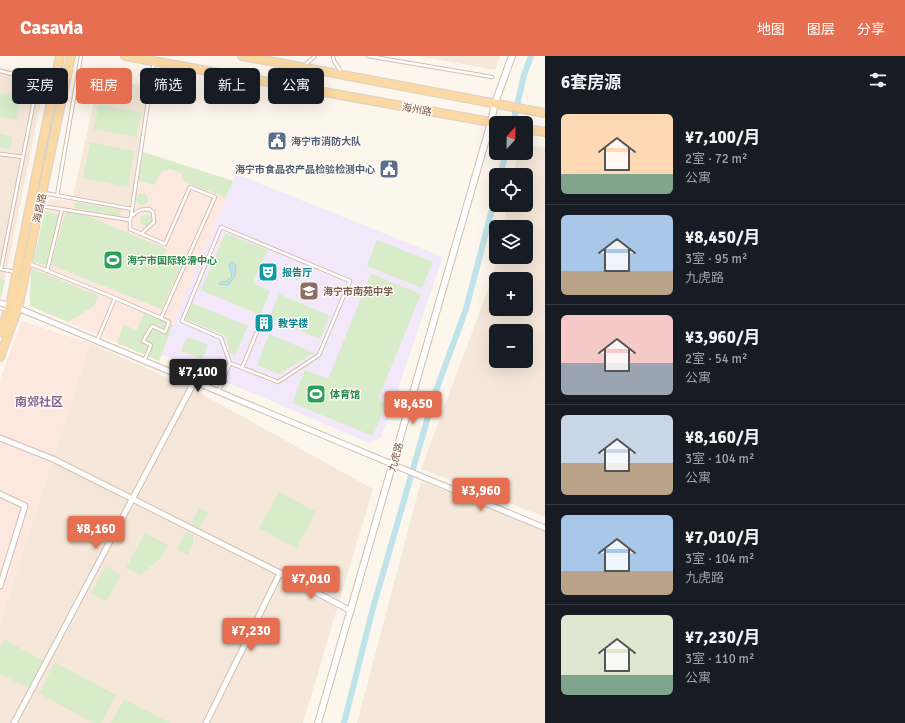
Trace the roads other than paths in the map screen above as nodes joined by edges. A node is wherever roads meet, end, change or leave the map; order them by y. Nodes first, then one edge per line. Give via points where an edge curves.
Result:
1 (60, 56) edge
2 (72, 56) edge
3 (81, 56) edge
4 (125, 56) edge
5 (242, 56) edge
6 (315, 56) edge
7 (333, 56) edge
8 (368, 56) edge
9 (512, 56) edge
10 (154, 61) junction
11 (302, 67) junction
12 (0, 71) edge
13 (344, 75) junction
14 (492, 77) dead end
15 (494, 103) junction
16 (545, 113) edge
17 (494, 116) edge
18 (489, 122) edge
19 (533, 130) edge
20 (545, 132) edge
21 (489, 140) edge
22 (0, 154) edge
23 (23, 157) junction
24 (43, 193) junction
25 (57, 196) junction
26 (40, 205) junction
27 (62, 209) junction
28 (132, 209) junction
29 (131, 216) junction
30 (130, 220) junction
31 (141, 234) junction
32 (28, 263) junction
33 (47, 271) junction
34 (17, 273) junction
35 (115, 298) junction
36 (0, 303) edge
37 (0, 308) edge
38 (12, 308) junction
39 (161, 318) junction
40 (260, 327) dead end
41 (0, 333) edge
42 (97, 341) junction
43 (0, 357) edge
44 (144, 361) junction
45 (230, 363) junction
46 (242, 368) junction
47 (192, 382) junction
48 (218, 392) junction
49 (0, 438) edge
50 (392, 466) junction
51 (0, 494) edge
52 (132, 499) junction
53 (545, 528) edge
54 (280, 573) junction
55 (0, 586) edge
56 (351, 611) junction
57 (14, 723) edge
58 (206, 723) edge
59 (318, 723) edge

1 - 34 main road, 海昌路
2 - 24 main road, 海昌路
3 - 25 lane
4 - 10 main road, 海州路
5 - 11 main road, 海州路
6 - 11 lane
7 - 13 lane
8 - 14 lane
9 - 15 street, 九虎路
10 - 18 main road, 海州路
10 - 28 lane
11 - 13 main road, 海州路
12 - 23 lane via 38,80
13 - 15 main road, 海州路
15 - 16 main road, 海州路
15 - 17 street, 九虎路
19 - 20 main road
21 - 50 street, 九虎路
22 - 23 lane
23 - 34 lane via 1,269
24 - 25 lane
24 - 26 main road, 海昌路
25 - 28 lane
26 - 27 lane
26 - 32 main road, 海昌路
27 - 30 lane
27 - 33 lane
28 - 29 lane
29 - 30 lane
29 - 31 lane via 144,209 153,212 154,222
30 - 31 lane via 130,229
31 - 39 lane via 165,244 190,187 215,197
32 - 33 lane
32 - 38 main road, 海昌路
33 - 35 lane
34 - 38 main road, 海昌路
35 - 39 lane
35 - 42 lane
36 - 38 street
37 - 38 lane
38 - 41 main road, 海昌路
38 - 42 street
38 - 43 main road, 海昌路
39 - 44 lane via 169,322 165,332 150,327 143,341 150,345
40 - 46 lane
42 - 44 street
44 - 47 street
45 - 46 lane
45 - 46 lane via 221,338 182,322 221,227 350,281 319,355 278,382
45 - 48 lane
47 - 48 street
47 - 52 street
48 - 50 street
49 - 52 street via 53,459
50 - 53 street
50 - 56 street, 九虎路
51 - 55 street via 25,506
52 - 54 street
52 - 57 street
54 - 56 street
54 - 58 street
56 - 59 street, 九虎路

